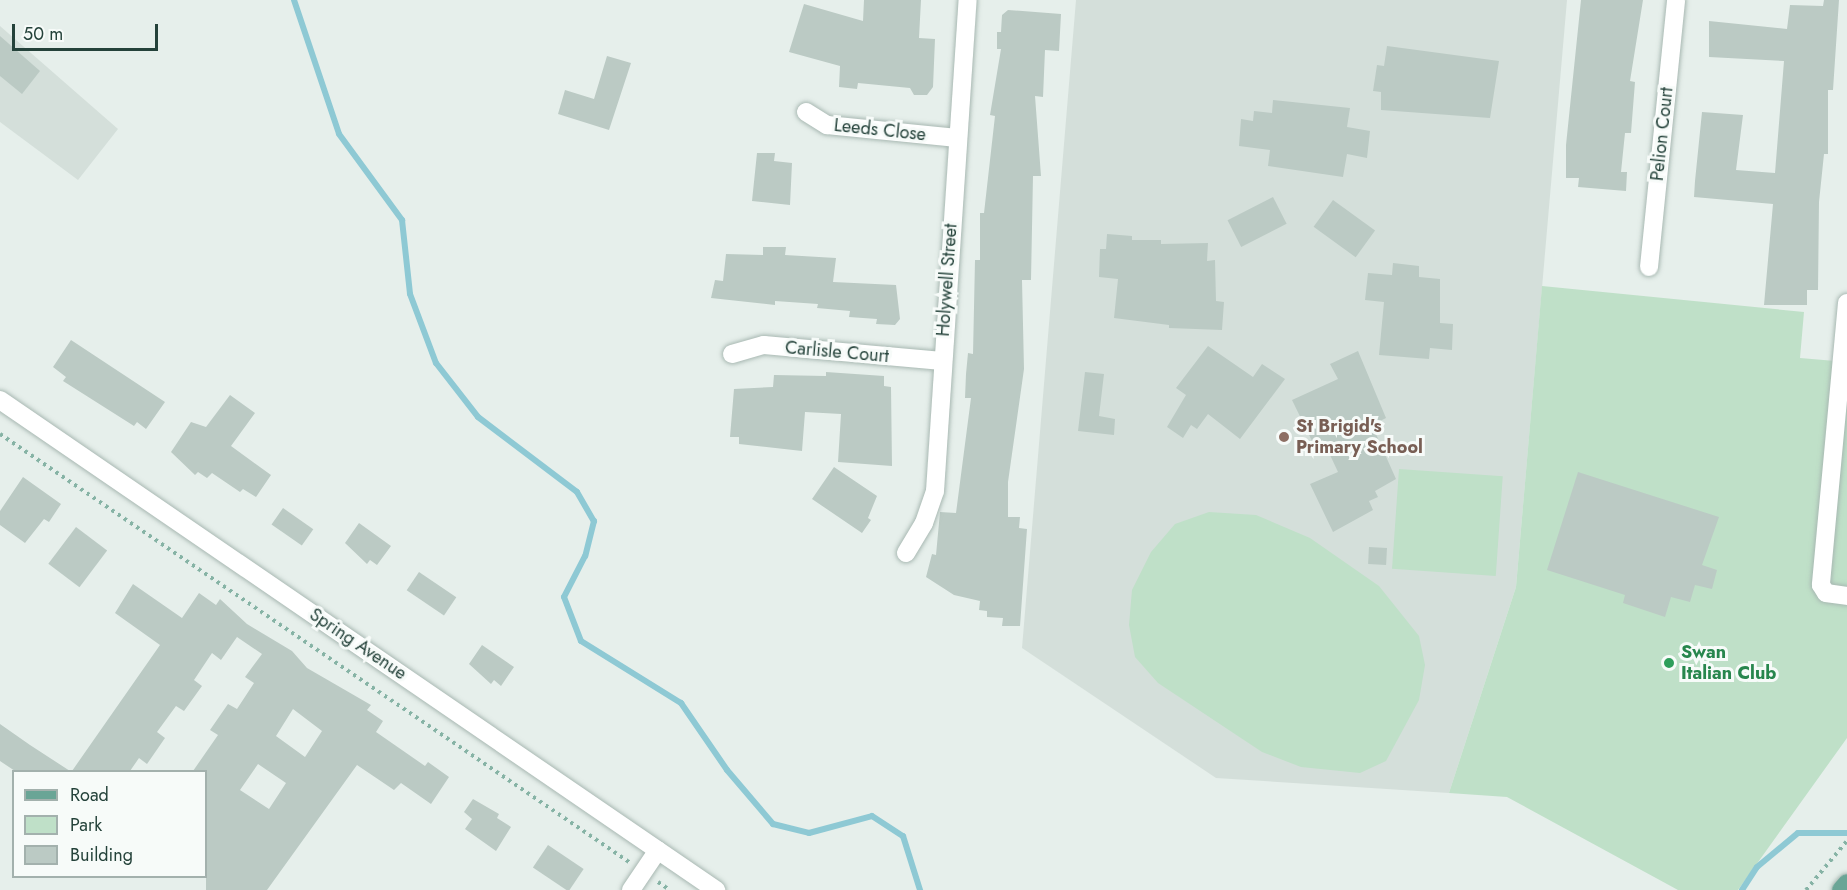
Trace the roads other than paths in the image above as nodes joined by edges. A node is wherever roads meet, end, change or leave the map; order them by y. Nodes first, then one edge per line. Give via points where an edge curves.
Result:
1 (968, 0) edge
2 (1676, 0) edge
3 (806, 112) dead end
4 (957, 138) junction
5 (1649, 267) dead end
6 (1847, 303) edge
7 (732, 354) dead end
8 (942, 361) junction
9 (0, 400) edge
10 (906, 553) dead end
11 (1847, 596) edge
12 (658, 850) junction
13 (1847, 883) edge
14 (631, 890) edge
15 (716, 890) edge
16 (1842, 890) edge

1 - 4 street, Holywell Street
2 - 5 street, Pelion Court
3 - 4 street, Leeds Close via 827,125
4 - 8 street, Holywell Street
6 - 11 street via 1821,585 1826,593
7 - 8 street, Carlisle Court via 764,345
8 - 10 street, Holywell Street via 935,491 924,523
9 - 12 street, Spring Avenue
12 - 14 street
12 - 15 street, Spring Avenue
13 - 16 main road

